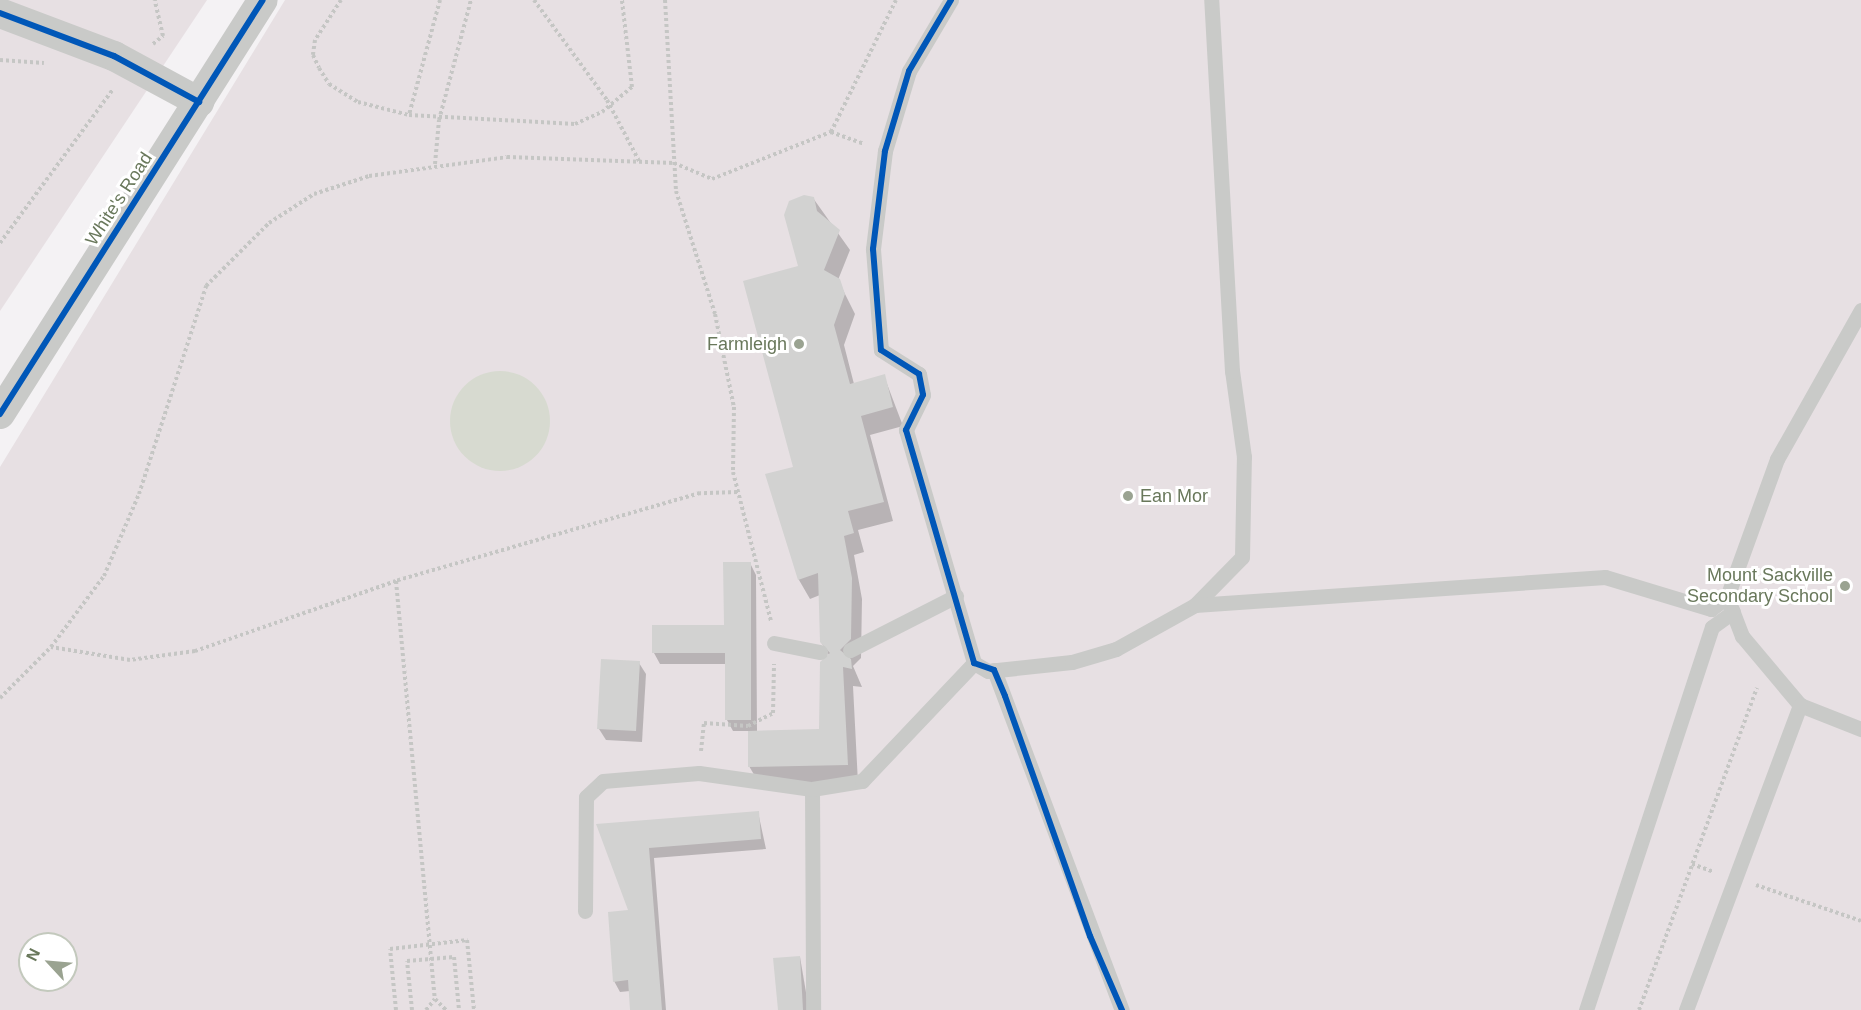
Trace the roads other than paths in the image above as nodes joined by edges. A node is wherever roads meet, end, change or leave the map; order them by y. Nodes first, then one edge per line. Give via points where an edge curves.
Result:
1 (263, 0) edge
2 (951, 0) edge
3 (1211, 0) edge
4 (0, 13) edge
5 (199, 102) junction
6 (1861, 310) edge
7 (0, 414) edge
8 (956, 596) junction
9 (1726, 597) junction
10 (1195, 605) junction
11 (1733, 612) junction
12 (774, 643) road end
13 (850, 650) dead end
14 (820, 652) dead end
15 (974, 663) junction
16 (994, 670) junction
17 (1800, 705) junction
18 (1861, 729) edge
19 (812, 789) junction
20 (585, 911) dead end
21 (813, 1010) edge
22 (1122, 1010) edge
23 (1586, 1010) edge
24 (1686, 1010) edge

1 - 5 street, White's Road
2 - 8 lane via 909,71 885,151 873,249 881,350 919,374 923,395 906,430
3 - 10 lane via 1232,371 1244,458 1244,532 1242,557
4 - 5 street via 129,64
5 - 7 street, White's Road
6 - 9 lane via 1777,459
8 - 13 lane
8 - 15 lane
9 - 10 lane via 1711,609 1605,577
9 - 11 lane
10 - 16 lane via 1116,649 1072,663
11 - 17 lane via 1742,636
11 - 23 lane via 1712,627
12 - 14 lane
15 - 16 lane
15 - 19 lane via 862,781
16 - 22 lane
17 - 18 lane
17 - 24 lane
19 - 20 lane via 699,773 603,781 586,797
19 - 21 lane

